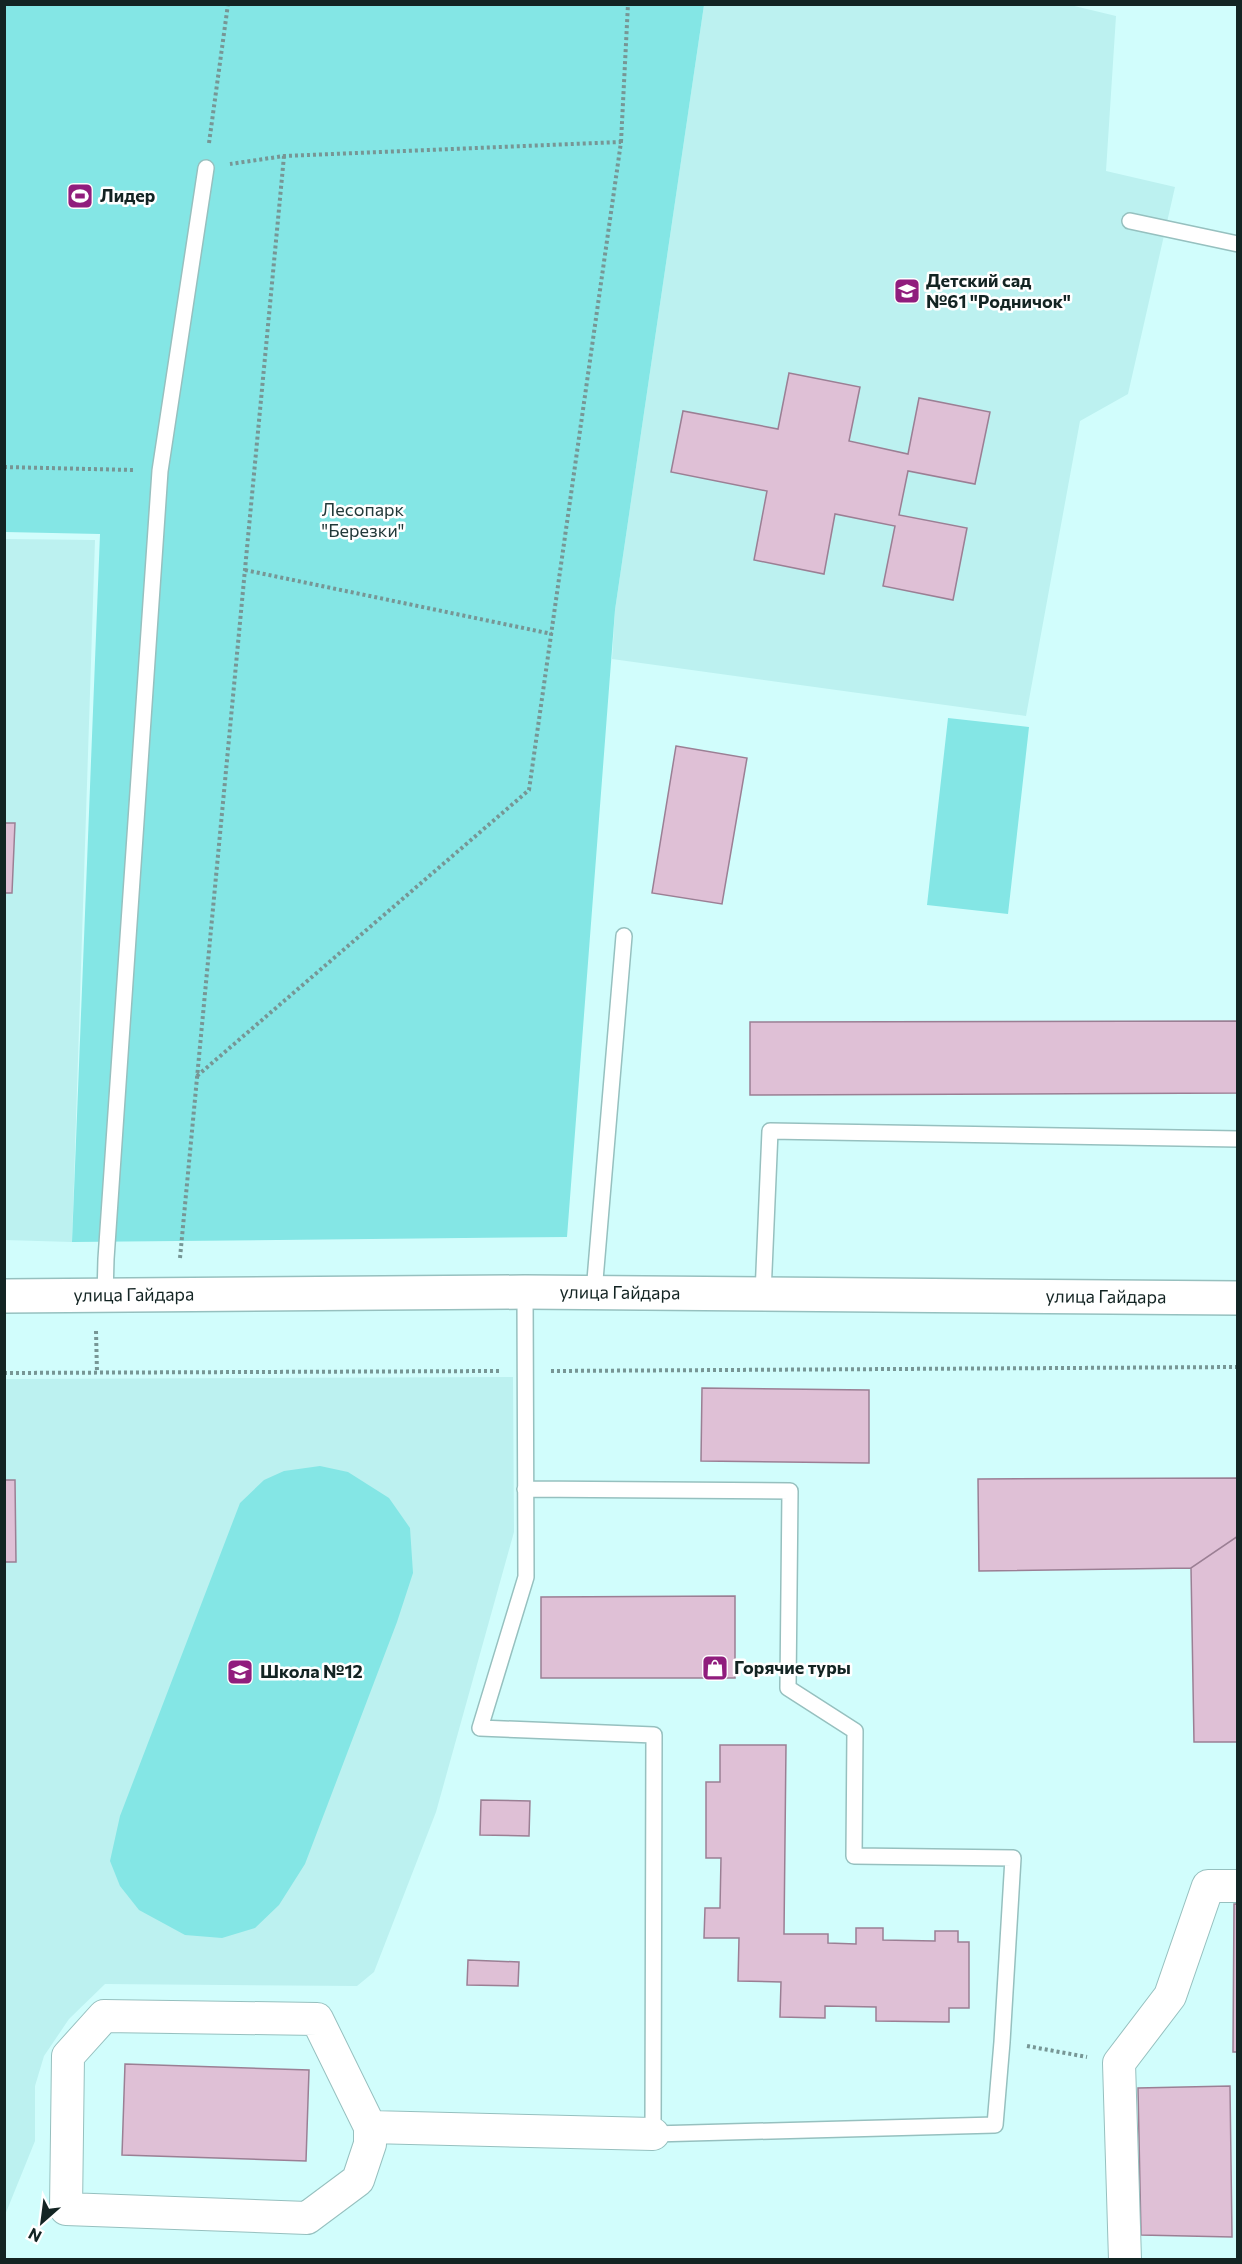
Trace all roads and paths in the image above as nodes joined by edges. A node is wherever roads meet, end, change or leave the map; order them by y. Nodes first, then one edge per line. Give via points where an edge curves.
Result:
1 (228, 4) edge
2 (628, 4) edge
3 (621, 142) junction
4 (284, 156) junction
5 (206, 168) junction
6 (1130, 221) dead end
7 (1238, 244) edge
8 (4, 467) edge
9 (160, 471) junction
10 (245, 570) junction
11 (552, 634) junction
12 (624, 936) dead end
13 (197, 1076) junction
14 (1238, 1138) edge
15 (180, 1258) dead end
16 (525, 1292) junction
17 (594, 1292) junction
18 (763, 1294) junction
19 (4, 1296) edge
20 (105, 1296) junction
21 (1238, 1298) edge
22 (1238, 1367) edge
23 (525, 1371) junction
24 (4, 1373) edge
25 (525, 1489) junction
26 (1238, 1886) edge
27 (1002, 2042) junction
28 (1119, 2063) junction
29 (370, 2127) junction
30 (653, 2134) junction
31 (1125, 2259) edge

1 - 5 path
2 - 3 path
3 - 4 path
3 - 11 path
4 - 5 path
4 - 10 path
5 - 9 lane
6 - 7 lane
8 - 9 path
9 - 20 lane
10 - 11 path
10 - 13 path
11 - 13 path via 529,790
12 - 17 lane
13 - 15 path
14 - 18 lane via 770,1131
16 - 17 street, улица Гайдара
16 - 20 street, улица Гайдара
16 - 23 lane
17 - 18 street, улица Гайдара
18 - 21 street, улица Гайдара
19 - 20 street, улица Гайдара
22 - 23 path
23 - 24 path
23 - 25 lane
25 - 27 lane via 790,1491 788,1688 855,1731 854,1856 1013,1858
25 - 30 lane via 526,1577 480,1728 654,1735
26 - 28 street via 1208,1886 1170,1996
27 - 28 path
27 - 30 lane via 995,2125
28 - 31 street
29 - 29 street via 370,2144 358,2180 307,2218 66,2209 68,2056 104,2016 318,2019
29 - 30 street

